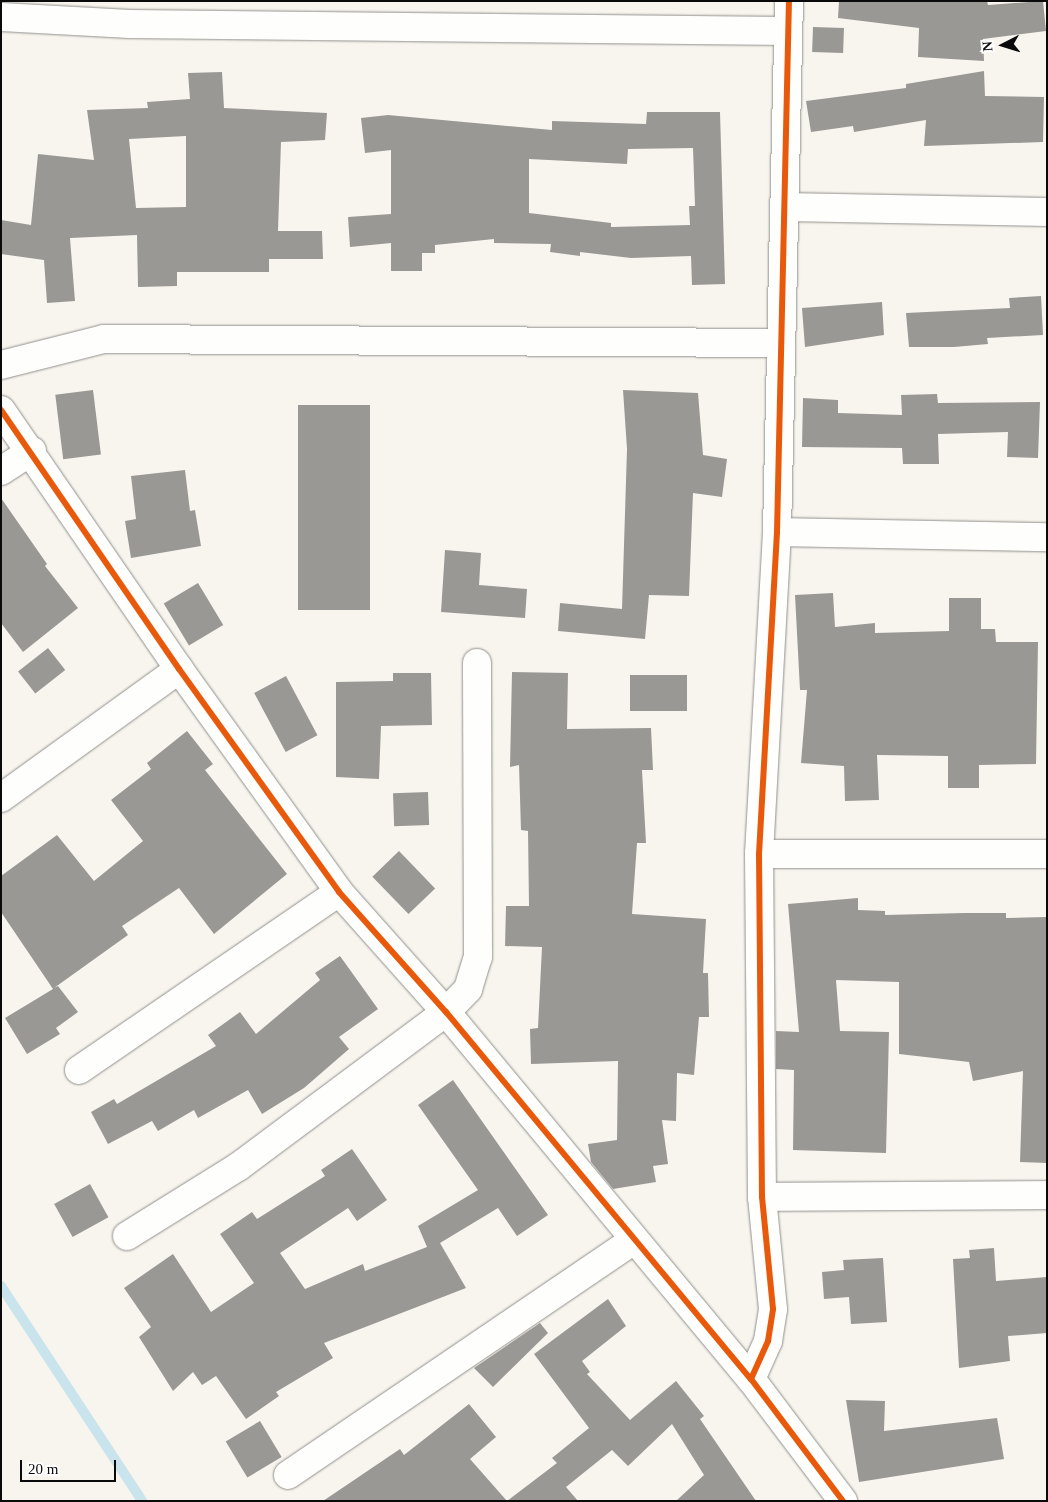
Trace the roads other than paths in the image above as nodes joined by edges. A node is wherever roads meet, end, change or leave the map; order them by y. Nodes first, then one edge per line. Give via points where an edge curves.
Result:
1 (789, 1) edge
2 (1, 17) edge
3 (788, 31) junction
4 (786, 207) junction
5 (1047, 212) edge
6 (780, 344) junction
7 (1, 365) edge
8 (1, 410) edge
9 (32, 451) junction
10 (1, 471) edge
11 (777, 532) junction
12 (1047, 538) edge
13 (478, 664) dead end
14 (179, 669) junction
15 (1, 798) edge
16 (759, 854) junction
17 (1047, 854) edge
18 (339, 892) junction
19 (446, 1012) junction
20 (80, 1070) dead end
21 (1047, 1194) edge
22 (762, 1197) junction
23 (128, 1236) dead end
24 (634, 1240) junction
25 (751, 1378) junction
26 (288, 1475) dead end
27 (843, 1501) edge

1 - 3 street
2 - 3 street via 130,24
3 - 4 street
4 - 5 street
4 - 6 street
6 - 7 street via 104,339
6 - 11 street
8 - 9 street
9 - 10 street
9 - 14 street
11 - 12 street
11 - 16 street
13 - 19 street via 478,957 468,989
14 - 15 street
14 - 18 street
16 - 17 street
16 - 22 street
18 - 19 street
18 - 20 street
19 - 23 street via 238,1167
19 - 24 street
21 - 22 street
22 - 25 street via 772,1309 768,1341
24 - 25 street
24 - 26 street
25 - 27 street

